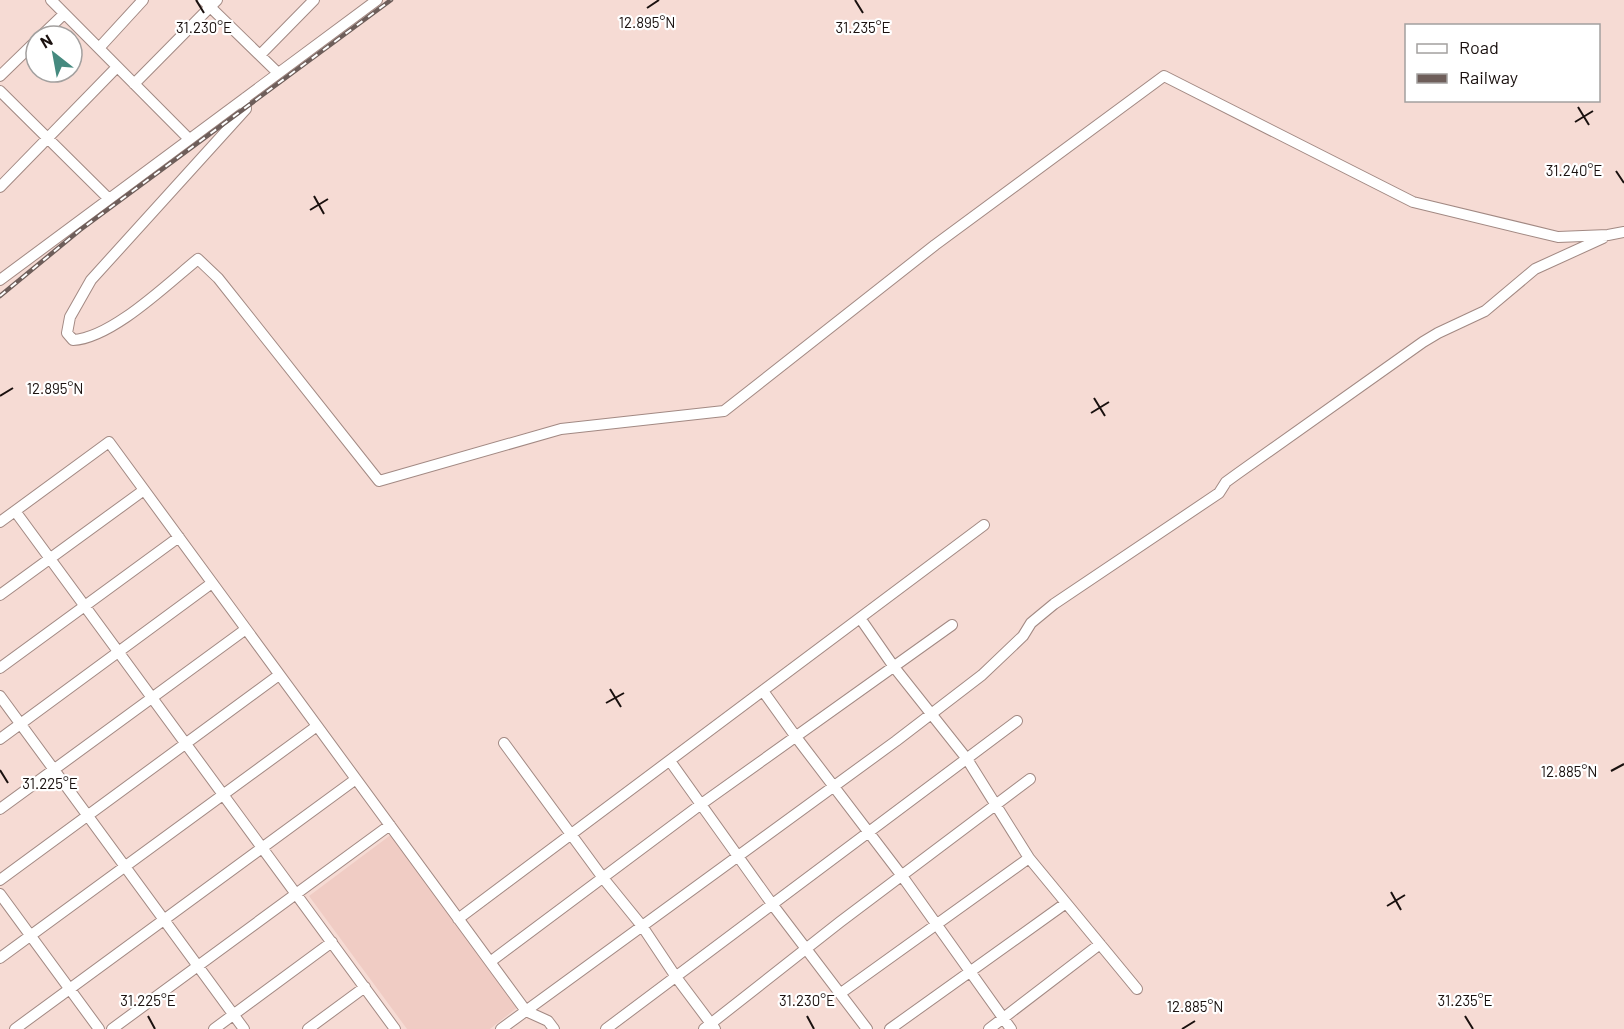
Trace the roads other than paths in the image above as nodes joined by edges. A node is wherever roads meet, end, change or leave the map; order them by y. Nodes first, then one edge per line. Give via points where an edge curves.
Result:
1 (51, 0) edge
2 (143, 0) edge
3 (314, 0) edge
4 (377, 0) edge
5 (210, 2) edge
6 (64, 14) junction
7 (54, 24) edge
8 (99, 48) junction
9 (24, 53) edge
10 (260, 55) junction
11 (117, 67) junction
12 (278, 73) junction
13 (0, 76) edge
14 (134, 84) junction
15 (0, 91) edge
16 (245, 98) junction
17 (47, 137) junction
18 (189, 139) junction
19 (0, 187) edge
20 (109, 199) junction
21 (1624, 232) edge
22 (1608, 236) junction
23 (0, 279) edge
24 (144, 490) junction
25 (15, 511) junction
26 (0, 522) edge
27 (984, 525) dead end
28 (178, 537) junction
29 (50, 558) junction
30 (212, 583) junction
31 (0, 595) edge
32 (85, 606) junction
33 (860, 618) junction
34 (952, 625) dead end
35 (246, 629) junction
36 (119, 652) junction
37 (894, 667) junction
38 (0, 668) edge
39 (279, 675) junction
40 (763, 691) junction
41 (0, 696) edge
42 (152, 698) junction
43 (931, 715) junction
44 (1017, 721) dead end
45 (20, 724) junction
46 (317, 726) junction
47 (796, 737) junction
48 (0, 739) edge
49 (186, 743) junction
50 (504, 743) dead end
51 (966, 759) junction
52 (670, 761) junction
53 (54, 770) junction
54 (356, 779) junction
55 (1030, 779) dead end
56 (834, 787) junction
57 (223, 794) junction
58 (700, 805) junction
59 (995, 805) junction
60 (0, 809) edge
61 (88, 815) junction
62 (390, 825) junction
63 (868, 832) junction
64 (572, 835) junction
65 (262, 848) junction
66 (738, 856) junction
67 (1029, 858) junction
68 (125, 866) junction
69 (902, 876) junction
70 (603, 878) junction
71 (0, 880) edge
72 (0, 894) edge
73 (296, 894) junction
74 (1066, 903) junction
75 (772, 904) junction
76 (458, 919) junction
77 (164, 920) junction
78 (936, 925) junction
79 (642, 926) junction
80 (30, 935) junction
81 (332, 942) junction
82 (1100, 944) junction
83 (807, 948) junction
84 (0, 958) edge
85 (490, 962) junction
86 (198, 966) junction
87 (970, 972) junction
88 (675, 977) junction
89 (365, 987) junction
90 (69, 989) junction
91 (1137, 989) dead end
92 (840, 993) junction
93 (526, 1011) junction
94 (234, 1014) junction
95 (1003, 1018) junction
96 (710, 1027) edge
97 (15, 1029) edge
98 (99, 1029) edge
99 (112, 1029) edge
100 (214, 1029) edge
101 (244, 1029) edge
102 (308, 1029) edge
103 (396, 1029) edge
104 (501, 1029) edge
105 (554, 1029) edge
106 (606, 1029) edge
107 (867, 1029) edge
108 (890, 1029) edge
109 (989, 1029) edge
110 (1011, 1029) edge

1 - 6 street
2 - 8 street
3 - 10 street
4 - 12 street
5 - 10 street
5 - 14 street
6 - 7 street
6 - 8 street
8 - 11 street
9 - 13 street
10 - 12 street
11 - 14 street
11 - 17 street
12 - 16 street
14 - 18 street
15 - 17 street
16 - 18 street
16 - 22 street via 246,109 91,280 70,317 67,333 73,340 104,331 198,259 218,278 379,481 561,429 724,411 934,245 1164,76 1413,202 1558,237
17 - 19 street
17 - 20 street
18 - 20 street
20 - 23 street
21 - 22 street
22 - 43 street via 1535,269 1485,311 1438,333 1237,474 1219,492 1054,604 982,675
24 - 25 street via 109,442
24 - 28 street
24 - 29 street
25 - 26 street
25 - 29 street
27 - 33 street
28 - 30 street
28 - 32 street
29 - 31 street
29 - 32 street
30 - 35 street
30 - 36 street
32 - 36 street
32 - 38 street
33 - 37 street
33 - 40 street
34 - 37 street
35 - 39 street
35 - 42 street
36 - 42 street
36 - 45 street
37 - 43 street
37 - 47 street
39 - 46 street
39 - 49 street
40 - 47 street
40 - 52 street
41 - 45 street
42 - 49 street
42 - 53 street
43 - 51 street
43 - 56 street
44 - 51 street
45 - 48 street
45 - 53 street
46 - 54 street
46 - 57 street
47 - 56 street
47 - 58 street
49 - 57 street
49 - 61 street
50 - 64 street
51 - 59 street
51 - 63 street
52 - 58 street
52 - 64 street
53 - 60 street
53 - 61 street
54 - 62 street
54 - 65 street
55 - 59 street
56 - 63 street
56 - 66 street
57 - 65 street
57 - 68 street
58 - 66 street
58 - 70 street
59 - 67 street
59 - 69 street
61 - 68 street
61 - 71 street
62 - 73 street
62 - 76 street
63 - 69 street
63 - 75 street
64 - 70 street
64 - 76 street
65 - 73 street
65 - 77 street
66 - 75 street
66 - 79 street
67 - 74 street
67 - 78 street
68 - 77 street
68 - 80 street
69 - 78 street
69 - 83 street
70 - 79 street
70 - 85 street
72 - 80 street
73 - 81 street
73 - 86 street
74 - 82 street
74 - 87 street
75 - 83 street
75 - 88 street
76 - 85 street
77 - 86 street
77 - 90 street
78 - 87 street
78 - 92 street
79 - 88 street
79 - 93 street
80 - 84 street
80 - 90 street
81 - 89 street
81 - 94 street
82 - 91 street
82 - 95 street
83 - 92 street
83 - 96 street
85 - 93 street
86 - 94 street
86 - 99 street
87 - 95 street
87 - 108 street
88 - 96 street
88 - 106 street
89 - 102 street
89 - 103 street
90 - 97 street
90 - 98 street
92 - 107 street
93 - 104 street
93 - 105 street via 548,1021
94 - 100 street
94 - 101 street
95 - 109 street
95 - 110 street

